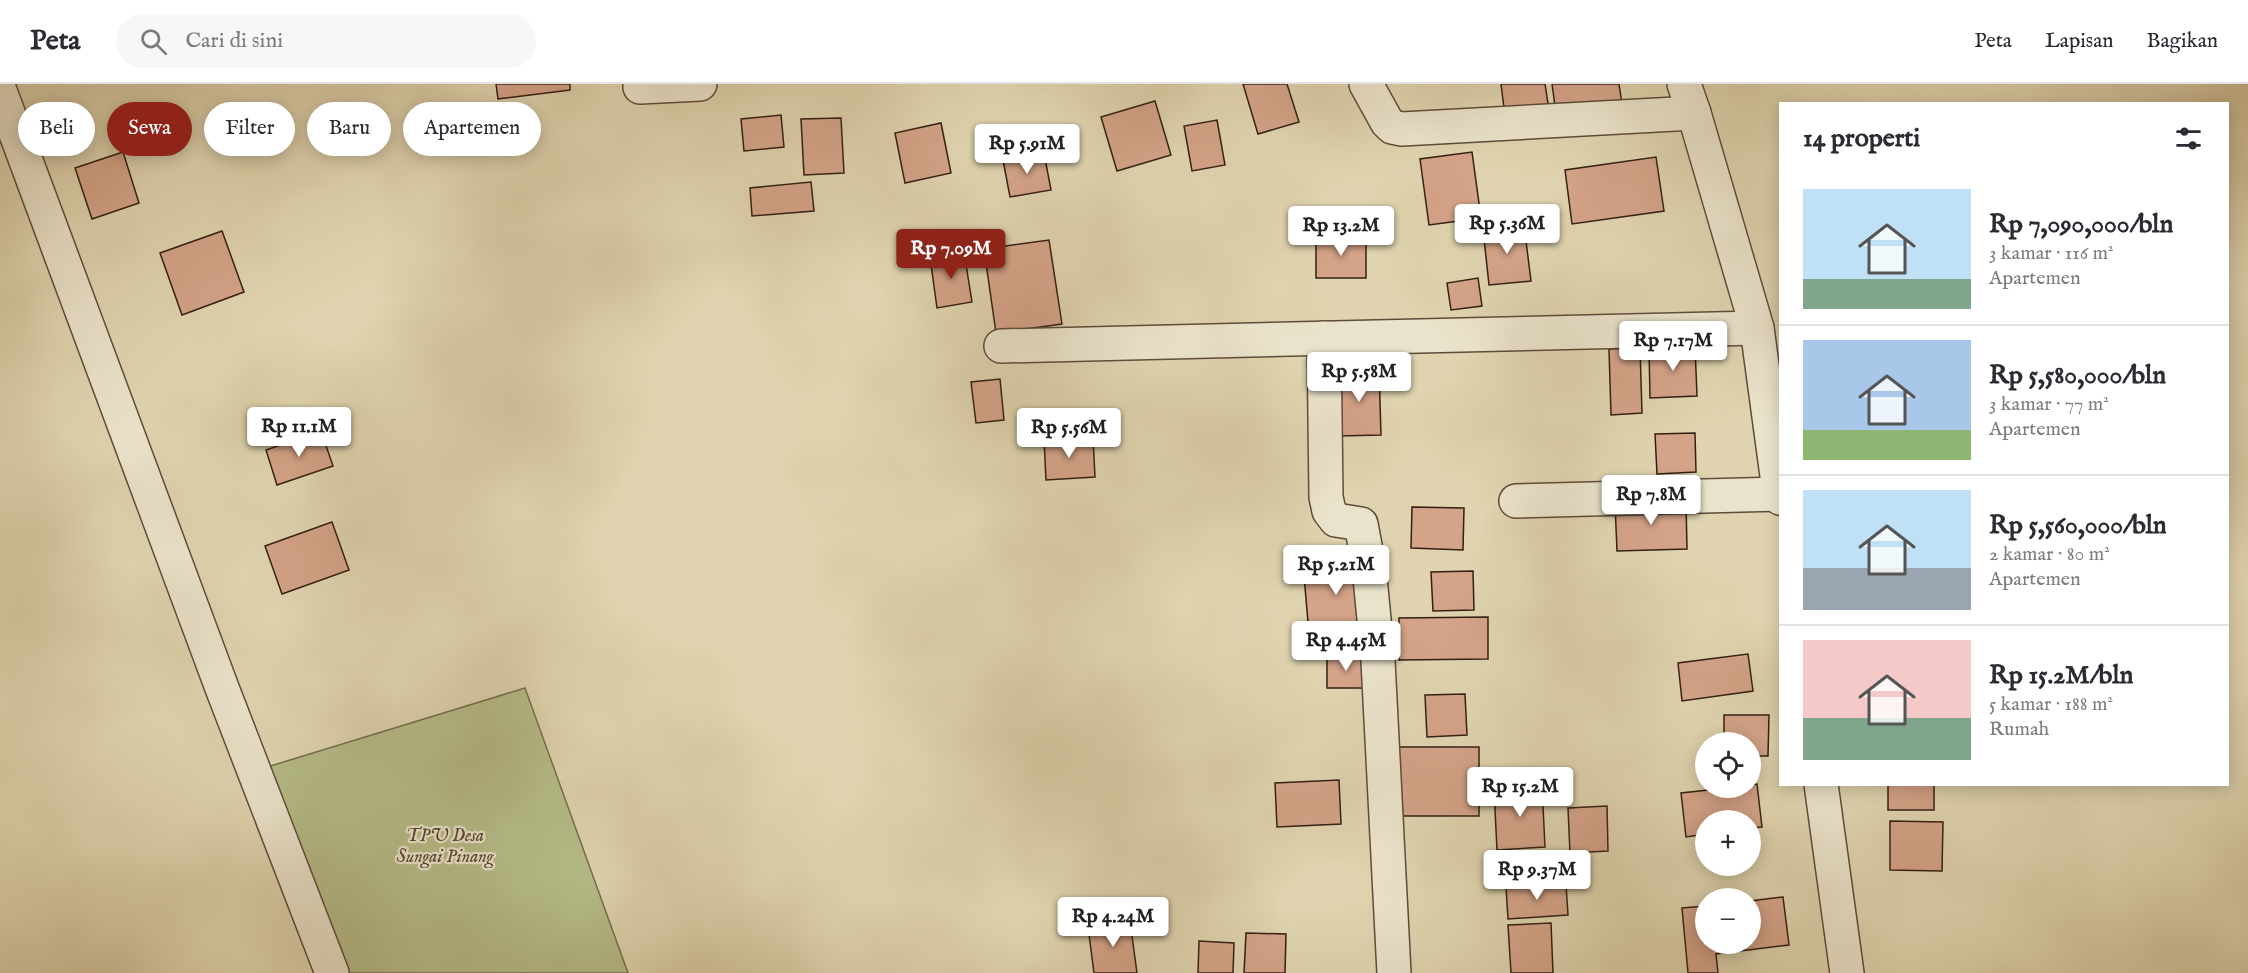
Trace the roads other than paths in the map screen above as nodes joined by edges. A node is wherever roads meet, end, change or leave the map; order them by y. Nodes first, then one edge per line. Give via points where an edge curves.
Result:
1 (700, 84) edge
2 (1366, 84) edge
3 (639, 87) dead end
4 (0, 91) edge
5 (1689, 98) edge
6 (1756, 328) junction
7 (1324, 338) junction
8 (1000, 346) dead end
9 (1779, 489) edge
10 (1779, 496) edge
11 (1516, 501) dead end
12 (1821, 786) edge
13 (332, 973) edge
14 (1394, 973) edge
15 (1847, 973) edge

1 - 3 street
2 - 5 street via 1387,122 1402,129
4 - 13 street
5 - 6 street
6 - 7 street
6 - 9 street
7 - 8 street
7 - 14 street via 1326,497 1329,512 1336,520 1361,524 1369,567 1378,661
10 - 11 street
12 - 15 street

